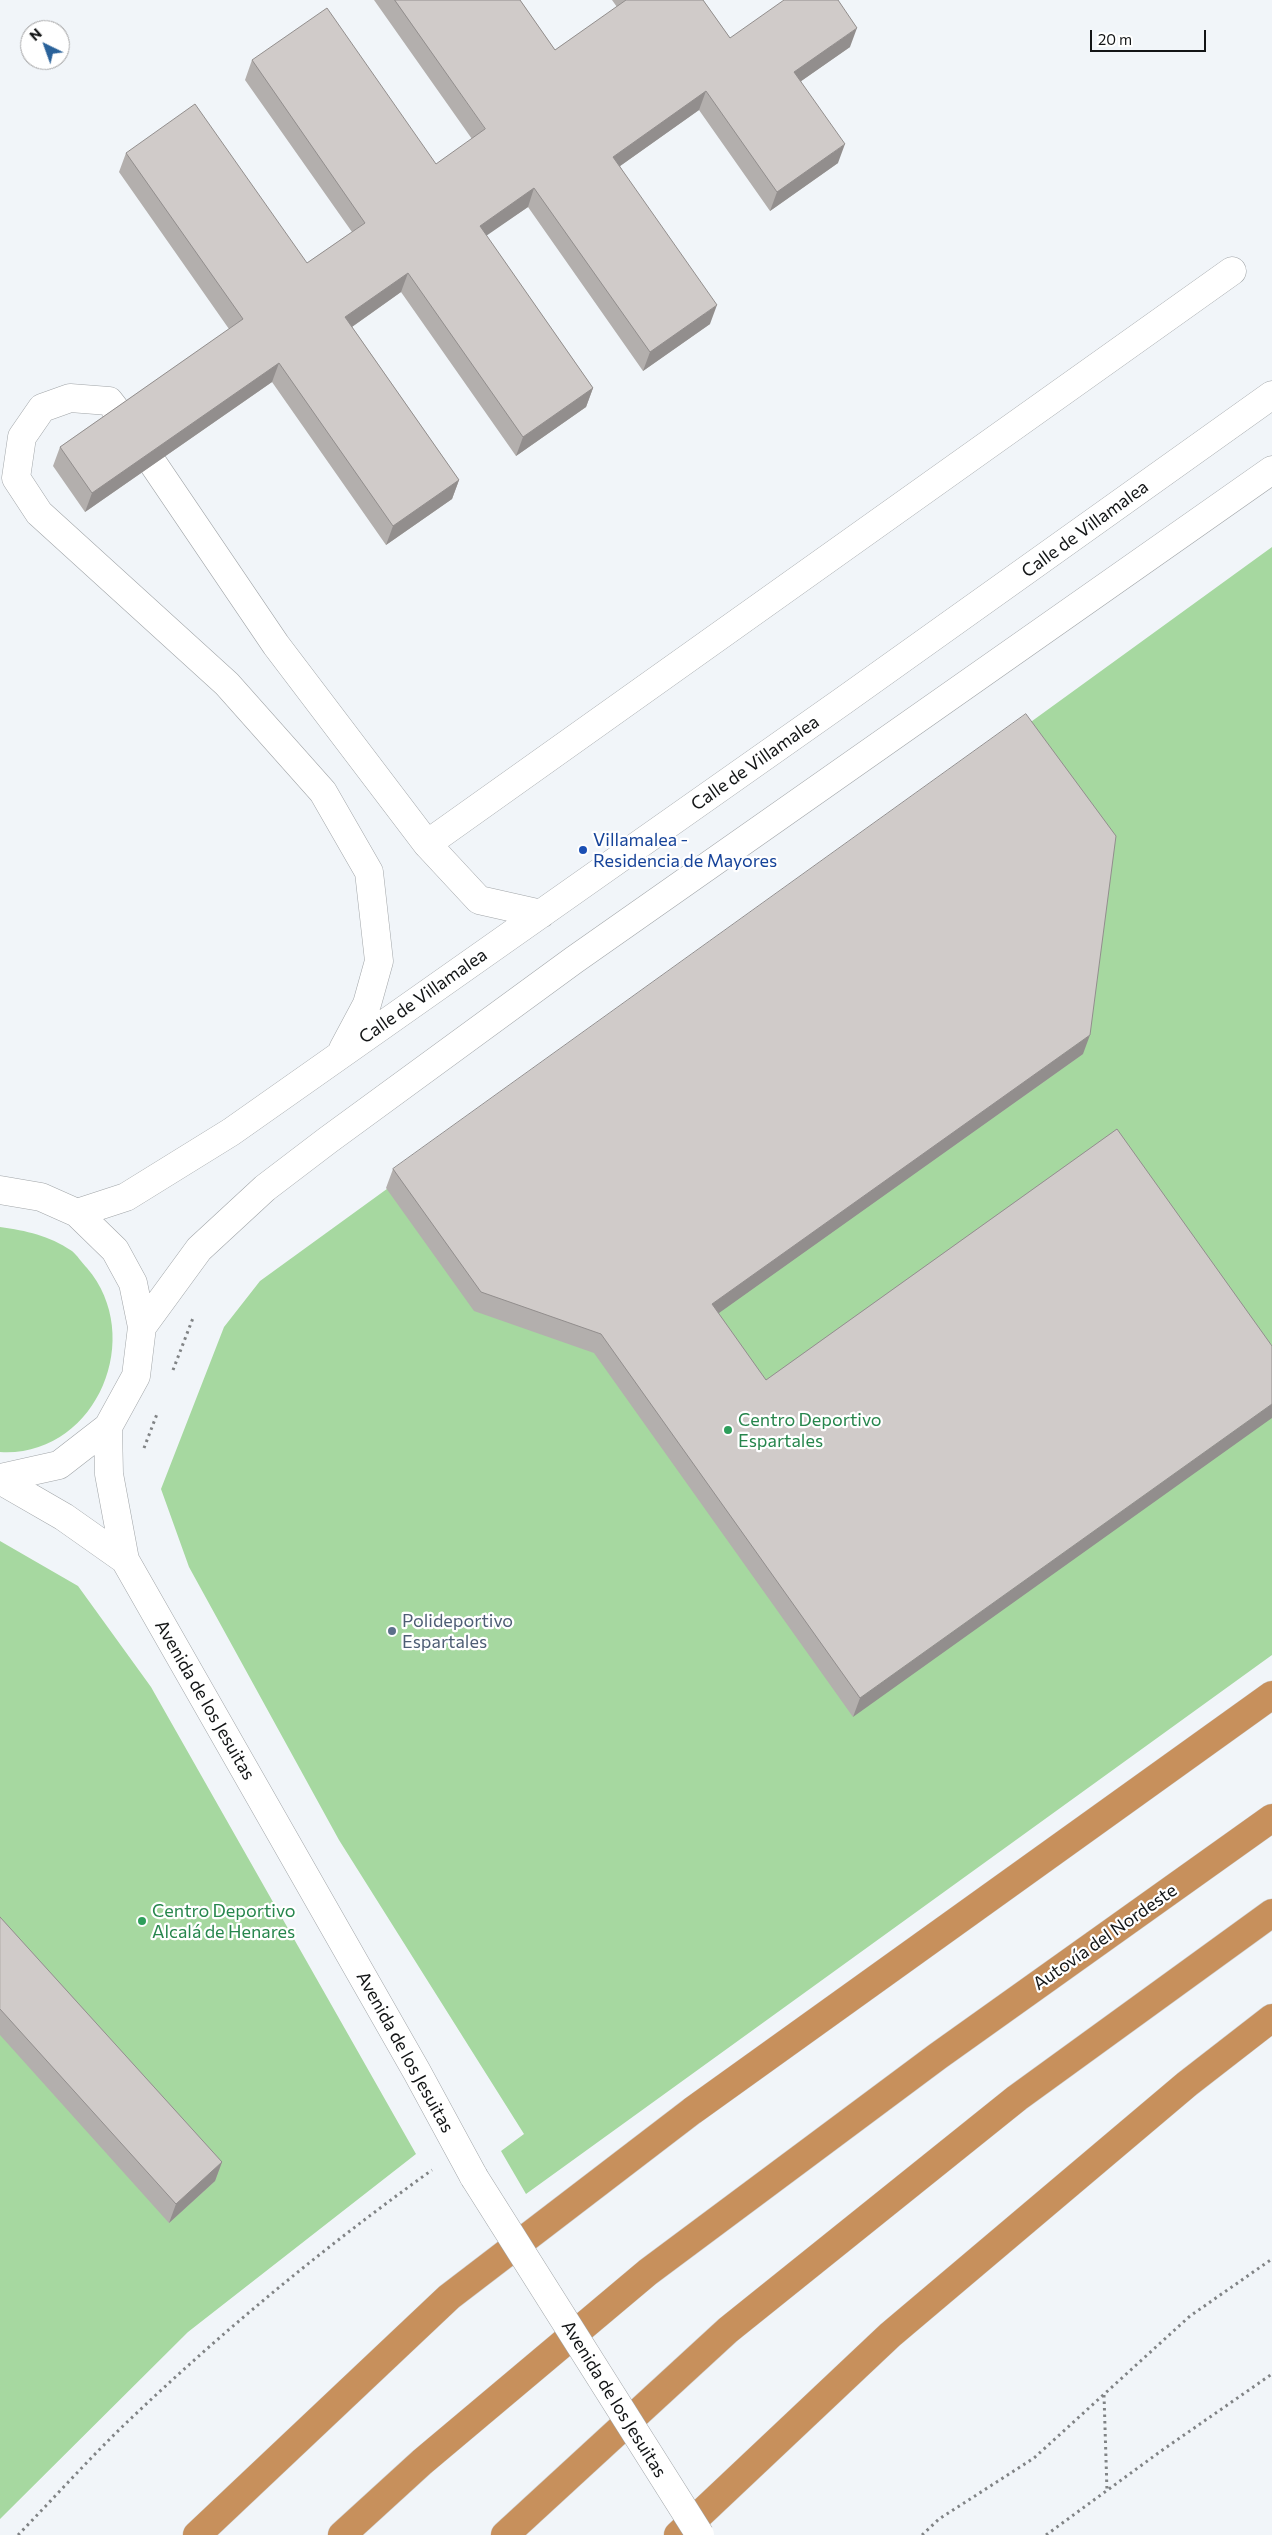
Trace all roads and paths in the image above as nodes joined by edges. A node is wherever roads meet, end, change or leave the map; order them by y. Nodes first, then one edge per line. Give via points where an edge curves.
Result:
1 (1232, 271) dead end
2 (1272, 395) edge
3 (116, 410) edge
4 (154, 465) edge
5 (1272, 470) edge
6 (427, 844) junction
7 (541, 914) junction
8 (340, 1055) junction
9 (0, 1190) edge
10 (77, 1213) junction
11 (195, 1312) dead end
12 (142, 1327) junction
13 (172, 1374) dead end
14 (159, 1409) dead end
15 (108, 1427) junction
16 (143, 1450) dead end
17 (0, 1479) edge
18 (124, 1560) junction
19 (1272, 1695) edge
20 (1272, 1818) edge
21 (1272, 1912) edge
22 (1272, 2018) edge
23 (437, 2167) dead end
24 (1272, 2259) edge
25 (1272, 2374) edge
26 (1104, 2394) junction
27 (1107, 2491) junction
28 (18, 2535) edge
29 (197, 2535) edge
30 (342, 2535) edge
31 (505, 2535) edge
32 (678, 2535) edge
33 (700, 2535) edge
34 (922, 2535) edge
35 (1046, 2535) edge

1 - 6 street
2 - 7 street, Calle de Villamalea
3 - 8 street via 109,401 70,398 42,408 22,437 16,478 40,513 228,684 323,792 369,872 379,961 367,1004
4 - 6 street via 276,645
5 - 12 street via 574,960 264,1188 199,1249
6 - 7 street via 479,900
7 - 8 street, Calle de Villamalea
8 - 10 street, Calle de Villamalea via 231,1132 126,1197
9 - 10 street via 41,1197
10 - 12 street via 115,1250 133,1283
11 - 13 path
12 - 15 street via 136,1376
14 - 16 path
15 - 17 street via 59,1465
15 - 18 street, Avenida de los Jesuitas via 109,1474
17 - 18 street, Avenida de los Jesuitas via 64,1517
18 - 33 street, Avenida de los Jesuitas, bridge via 474,2177
19 - 29 highway via 692,2111 449,2297
20 - 30 highway, Autovía del Nordeste via 938,2056 648,2272 422,2462
21 - 31 highway via 1016,2098 728,2330
22 - 32 highway via 1187,2084 890,2335
23 - 28 path via 268,2295 123,2426
24 - 26 path via 1190,2316
25 - 27 path
26 - 27 path
26 - 34 path via 1034,2458 939,2518
27 - 35 path

